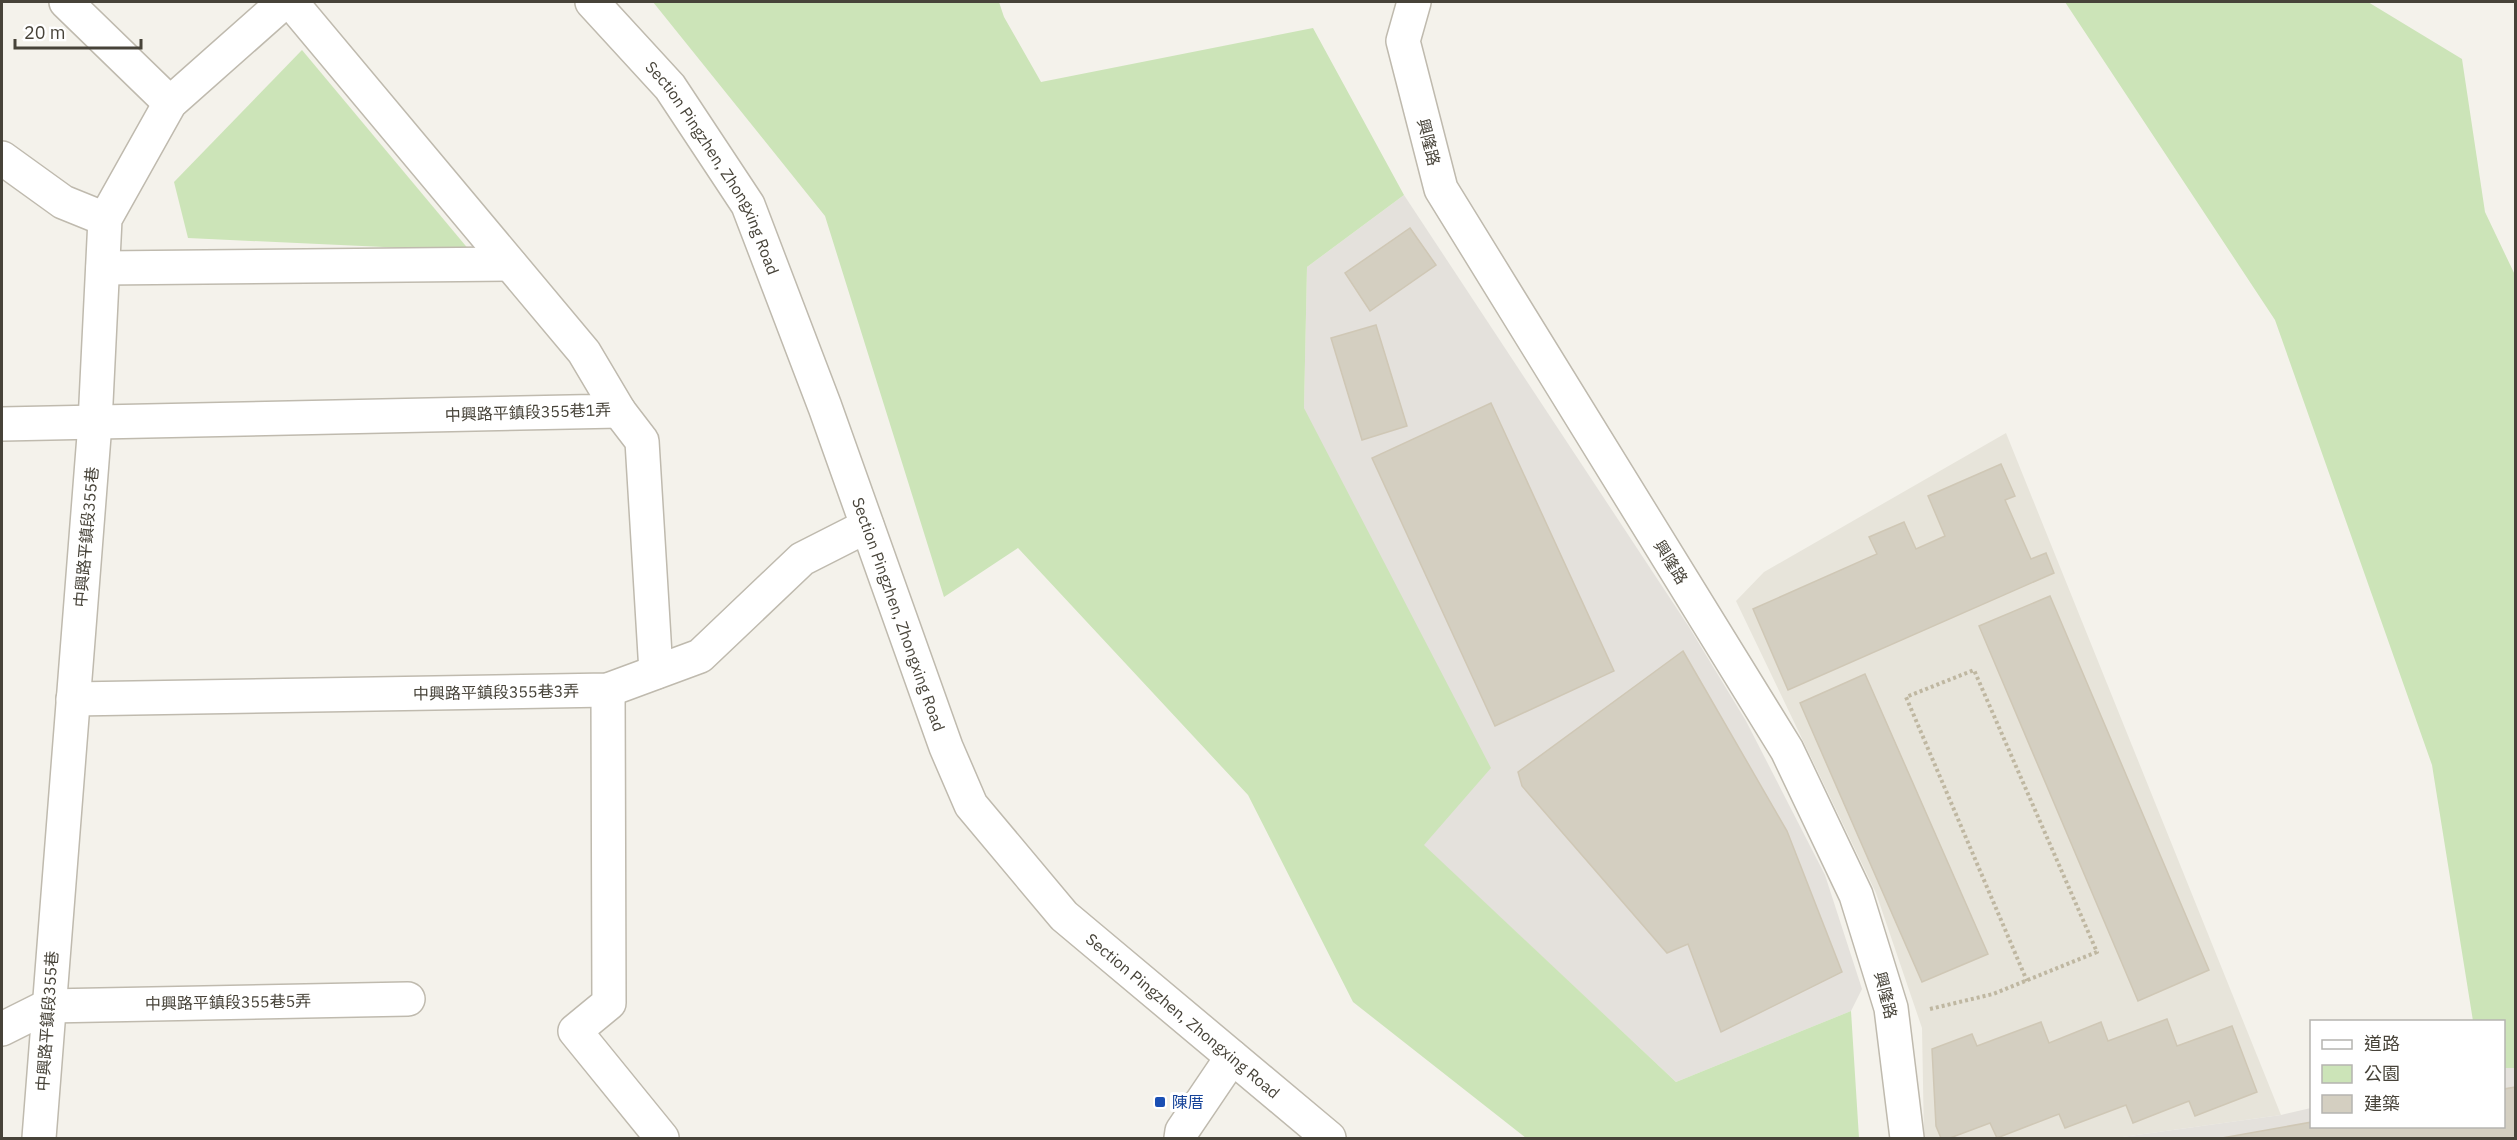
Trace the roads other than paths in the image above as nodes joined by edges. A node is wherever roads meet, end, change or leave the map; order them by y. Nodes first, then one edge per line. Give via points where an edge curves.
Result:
1 (66, 2) edge
2 (284, 2) edge
3 (291, 2) edge
4 (592, 2) edge
5 (1414, 2) edge
6 (170, 103) junction
7 (2, 158) edge
8 (105, 219) junction
9 (510, 264) junction
10 (103, 268) junction
11 (619, 411) junction
12 (95, 423) junction
13 (2, 424) edge
14 (867, 526) junction
15 (656, 672) junction
16 (608, 690) junction
17 (73, 699) junction
18 (408, 999) dead end
19 (48, 1006) junction
20 (2, 1029) edge
21 (1232, 1057) junction
22 (39, 1138) edge
23 (662, 1138) edge
24 (1181, 1138) edge
25 (1329, 1138) edge
26 (1906, 1138) edge

1 - 6 street
2 - 6 street, 中興路平鎮段355巷
3 - 9 street, 中興路平鎮段355巷1弄
4 - 14 street, Section Pingzhen, Zhongxing Road via 670,87 748,205
5 - 26 street, 興隆路 via 1403,41 1441,189 1787,750 1856,895 1891,1008
6 - 8 street, 中興路平鎮段355巷
7 - 8 street via 63,202
8 - 10 street, 中興路平鎮段355巷
9 - 10 street
9 - 11 street, 中興路平鎮段355巷1弄 via 584,352
10 - 12 street, 中興路平鎮段355巷
11 - 12 street, 中興路平鎮段355巷1弄
11 - 15 street via 642,441
12 - 13 street, 中興路平鎮段355巷1弄
12 - 17 street, 中興路平鎮段355巷
14 - 15 street, 中興路平鎮段355巷3弄 via 801,559 700,656
14 - 21 street, Section Pingzhen, Zhongxing Road via 946,747 971,805 1064,916
15 - 16 street, 中興路平鎮段355巷3弄
16 - 17 street, 中興路平鎮段355巷3弄
16 - 23 street via 609,1003 575,1031
17 - 19 street, 中興路平鎮段355巷
18 - 19 street, 中興路平鎮段355巷5弄
19 - 20 street
19 - 22 street, 中興路平鎮段355巷
21 - 24 street
21 - 25 street, Section Pingzhen, Zhongxing Road

